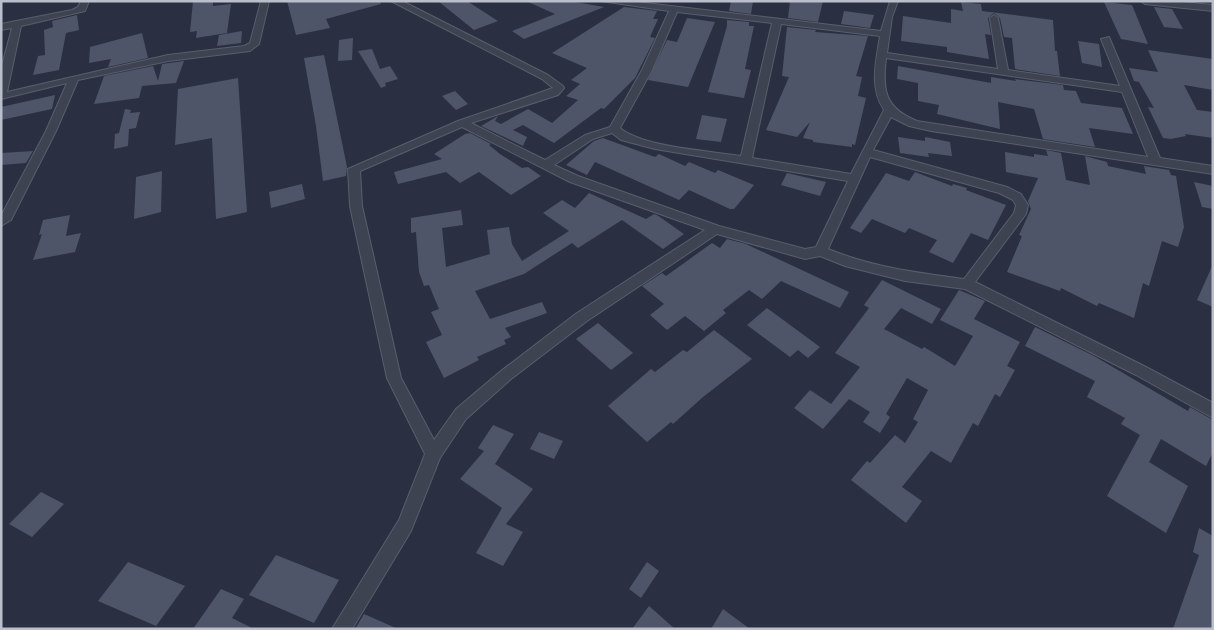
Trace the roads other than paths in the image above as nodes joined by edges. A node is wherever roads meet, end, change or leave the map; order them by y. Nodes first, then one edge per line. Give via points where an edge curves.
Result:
1 (85, 1) edge
2 (265, 1) edge
3 (395, 1) edge
4 (605, 1) edge
5 (894, 1) edge
6 (1146, 1) edge
7 (1213, 8) edge
8 (673, 11) junction
9 (994, 18) dead end
10 (777, 22) junction
11 (17, 24) junction
12 (1, 27) edge
13 (885, 34) junction
14 (1106, 39) dead end
15 (882, 55) junction
16 (1004, 73) junction
17 (74, 78) junction
18 (1126, 90) junction
19 (1, 96) edge
20 (889, 111) junction
21 (462, 123) junction
22 (614, 129) junction
23 (867, 152) junction
24 (1155, 161) junction
25 (744, 162) junction
26 (546, 166) junction
27 (1213, 170) edge
28 (855, 178) junction
29 (1, 222) edge
30 (715, 229) junction
31 (821, 251) junction
32 (967, 284) junction
33 (1213, 411) edge
34 (433, 454) junction
35 (341, 629) edge

1 - 11 street via 80,11
2 - 17 street via 252,48 130,65
3 - 21 street via 540,74 560,88 554,93
4 - 8 street
5 - 13 street
6 - 7 street
8 - 10 street
8 - 22 street via 647,70
9 - 16 street
10 - 13 street
10 - 25 street
11 - 12 street
11 - 19 street
13 - 15 street
14 - 18 street
15 - 16 street
15 - 20 street via 880,91
16 - 18 street
17 - 19 street
17 - 29 street via 51,131 5,220
18 - 24 street
20 - 23 street
20 - 24 street via 898,118 924,126
21 - 26 street
21 - 34 street via 354,169 356,206 394,378
22 - 25 street via 625,138 656,146
22 - 26 street via 589,137
23 - 28 street
23 - 32 street via 984,184 1017,197 1022,205 1020,214
24 - 27 street
25 - 28 street
26 - 30 street via 574,180
28 - 31 street
30 - 31 street via 805,254
30 - 34 street via 582,317 506,375 461,414
31 - 32 street via 845,261 905,276
32 - 33 street via 1141,371
34 - 35 street via 405,525

